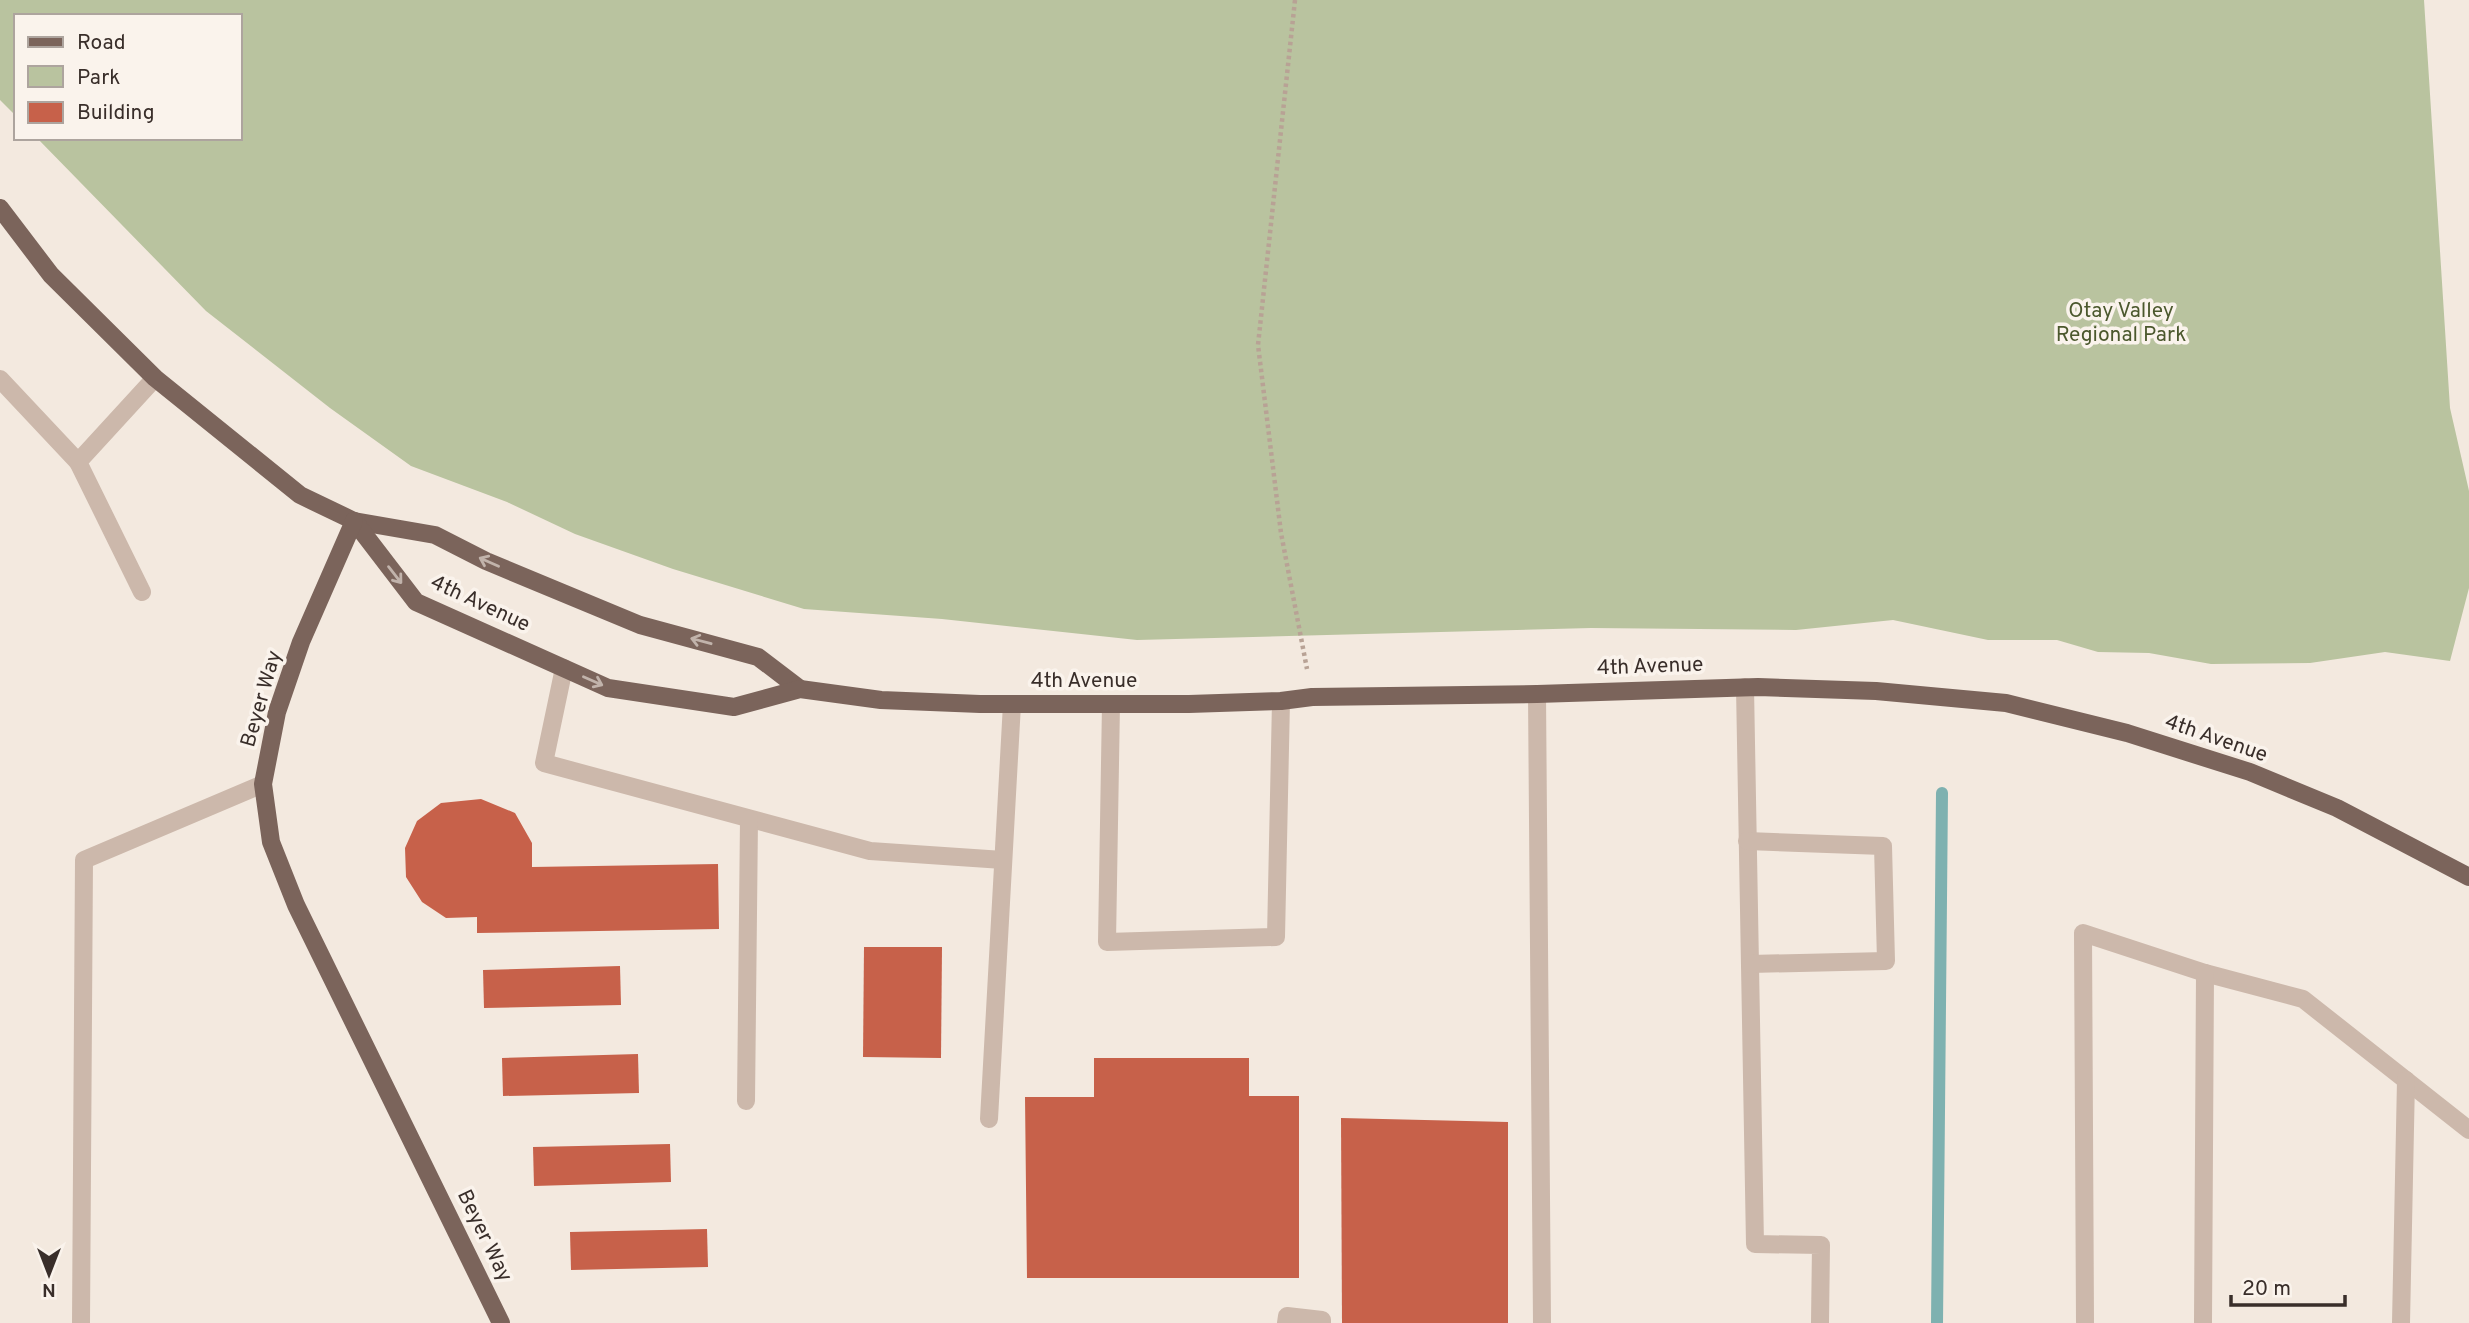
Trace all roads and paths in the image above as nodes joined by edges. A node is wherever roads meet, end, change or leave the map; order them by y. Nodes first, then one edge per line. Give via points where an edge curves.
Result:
1 (1294, 0) edge
2 (0, 208) edge
3 (155, 378) junction
4 (0, 379) edge
5 (78, 462) junction
6 (354, 521) junction
7 (142, 592) dead end
8 (564, 668) junction
9 (1745, 687) junction
10 (800, 689) junction
11 (1537, 694) junction
12 (1312, 697) junction
13 (1281, 701) junction
14 (1012, 704) junction
15 (1111, 704) junction
16 (263, 784) junction
17 (749, 819) junction
18 (1747, 841) junction
19 (1003, 860) junction
20 (2469, 877) edge
21 (1750, 964) junction
22 (2205, 973) junction
23 (2406, 1080) junction
24 (746, 1101) dead end
25 (989, 1119) dead end
26 (2469, 1130) edge
27 (81, 1323) edge
28 (501, 1323) edge
29 (1286, 1323) edge
30 (1322, 1323) edge
31 (1542, 1323) edge
32 (1820, 1323) edge
33 (2085, 1323) edge
34 (2203, 1323) edge
35 (2401, 1323) edge

1 - 12 path via 1258,345 1281,533
2 - 3 main road via 51,275
3 - 5 lane
3 - 6 main road via 300,495
4 - 5 lane
5 - 7 lane
6 -> 8 main road, 4th Avenue via 416,602
10 -> 6 main road, 4th Avenue via 758,657 640,625 435,535
6 - 16 main road, Beyer Way via 281,700
8 -> 10 main road, 4th Avenue via 608,688 734,707
8 - 17 lane via 544,763
9 - 11 main road, 4th Avenue
9 - 18 lane
9 - 20 main road, 4th Avenue via 1875,691 2007,703 2127,733 2250,772 2324,803
10 - 14 main road, 4th Avenue via 881,700
11 - 12 main road, 4th Avenue
11 - 31 lane
12 - 13 main road, 4th Avenue
13 - 15 main road, 4th Avenue
13 - 15 lane via 1276,936 1107,942
14 - 15 main road, 4th Avenue
14 - 19 lane
16 - 27 lane via 84,860
16 - 28 main road, Beyer Way via 271,842 296,905
17 - 19 lane via 870,851
17 - 24 lane
18 - 21 lane
18 - 21 lane via 1883,846 1886,961
19 - 25 lane
21 - 32 lane via 1755,1244 1821,1245
22 - 23 lane via 2303,999
22 - 33 lane via 2083,933
22 - 34 lane
23 - 26 lane
23 - 35 lane
29 - 30 lane via 1287,1316

